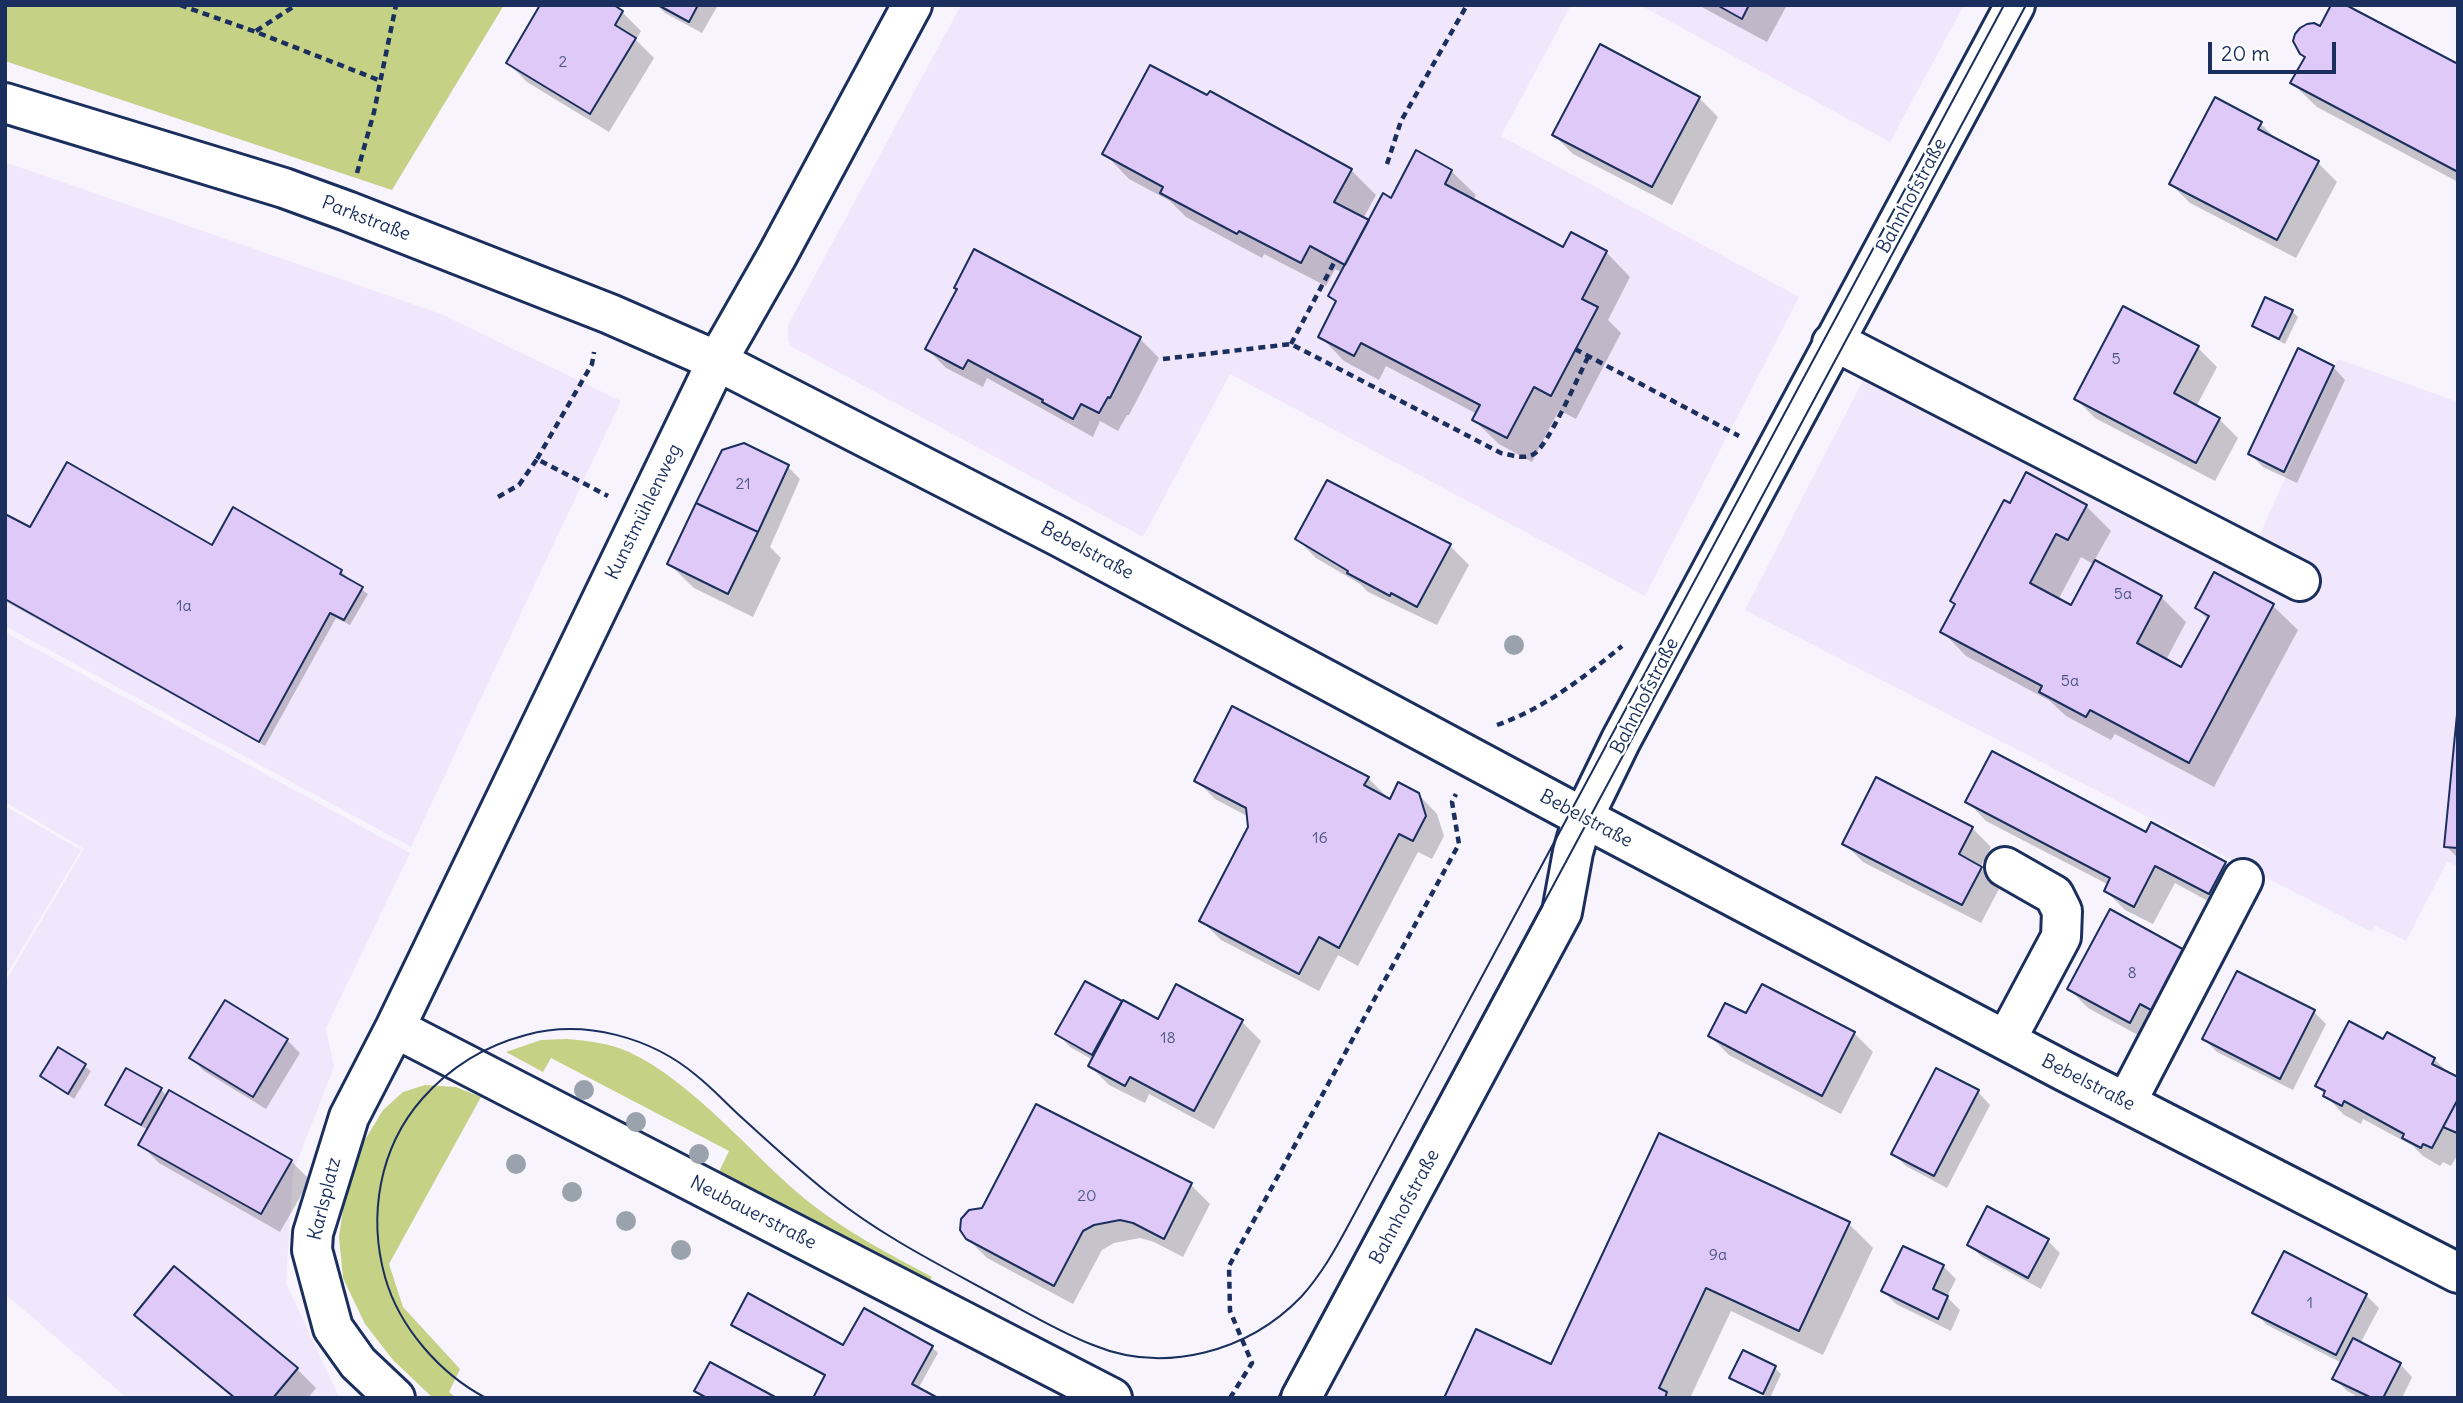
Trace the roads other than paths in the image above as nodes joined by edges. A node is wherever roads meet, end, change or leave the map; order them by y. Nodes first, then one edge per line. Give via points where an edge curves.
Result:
1 (912, 5) edge
2 (2015, 5) edge
3 (5, 103) edge
4 (1832, 343) junction
5 (717, 362) junction
6 (2300, 581) dead end
7 (1583, 818) junction
8 (2005, 867) dead end
9 (2244, 880) dead end
10 (395, 1028) junction
11 (2006, 1040) junction
12 (2126, 1103) junction
13 (2458, 1273) edge
14 (395, 1398) edge
15 (1112, 1398) edge
16 (1301, 1398) edge

1 - 5 street, Kunstmühlenweg
2 - 4 street, Bahnhofstraße
3 - 5 street, Parkstraße via 284,188 610,314
4 - 6 street
4 - 7 street, Bahnhofstraße
5 - 7 street, Bebelstraße via 1060,537
5 - 10 street, Kunstmühlenweg
7 - 11 street, Bebelstraße
7 - 16 street, Bahnhofstraße via 1562,912
8 - 11 street via 2054,895 2062,911 2060,937
9 - 12 street
10 - 14 street, Karlsplatz via 349,1117 313,1233 312,1251 333,1328 358,1363
10 - 15 street, Neubauerstraße
11 - 12 street, Bebelstraße
12 - 13 street, Bebelstraße

